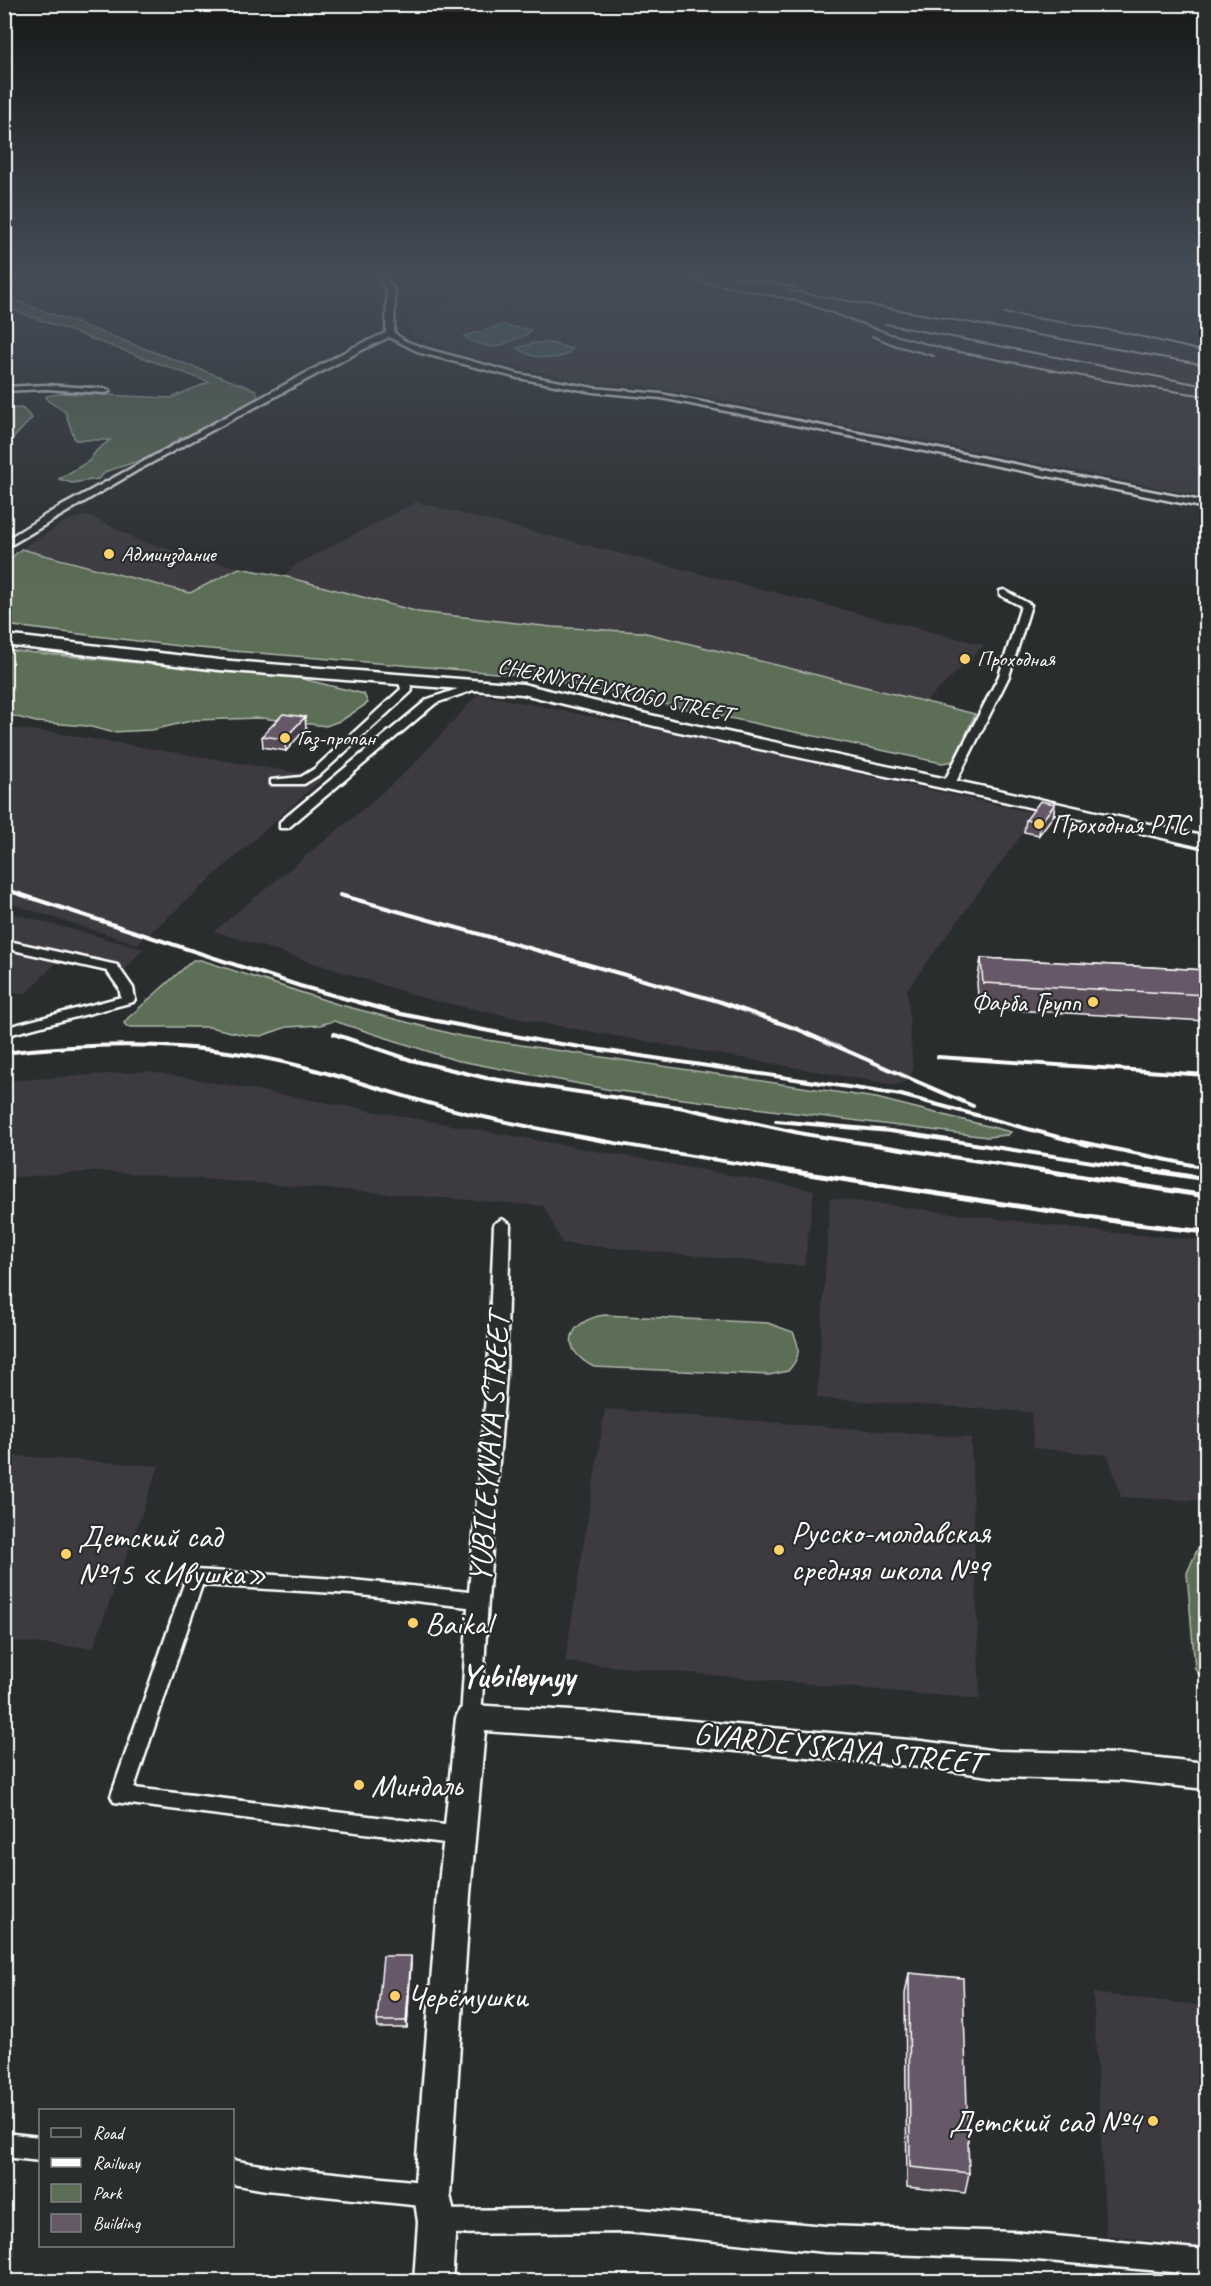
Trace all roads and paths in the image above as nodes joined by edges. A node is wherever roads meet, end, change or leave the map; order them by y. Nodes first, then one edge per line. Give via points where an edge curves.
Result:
1 (292, 384) edge
2 (557, 384) edge
3 (4, 389) edge
4 (106, 391) dead end
5 (1202, 504) edge
6 (1206, 512) edge
7 (4, 546) edge
8 (1004, 593) dead end
9 (4, 640) edge
10 (412, 680) junction
11 (481, 684) junction
12 (432, 701) junction
13 (275, 782) dead end
14 (949, 784) junction
15 (284, 825) dead end
16 (1206, 843) edge
17 (4, 944) edge
18 (4, 1032) edge
19 (502, 1224) dead end
20 (478, 1600) junction
21 (471, 1718) junction
22 (1206, 1776) edge
23 (460, 1836) junction
24 (4, 2145) edge
25 (39, 2149) edge
26 (234, 2172) edge
27 (434, 2208) junction
28 (1206, 2263) edge
29 (432, 2282) edge

1 - 7 street via 135,468
2 - 5 street via 662,396
3 - 4 street
5 - 6 street
8 - 14 street via 1026,604 1004,676
9 - 10 main road, CHERNYSHEVSKOGO STREET
10 - 11 main road, CHERNYSHEVSKOGO STREET
10 - 12 street via 431,695
10 - 13 street via 406,690 318,771 304,780
11 - 12 street
11 - 14 main road, CHERNYSHEVSKOGO STREET via 523,689
12 - 15 street
14 - 16 main road, CHERNYSHEVSKOGO STREET
17 - 18 street via 112,968 126,988 128,999
19 - 20 street, YUBILEYNAYA STREET via 498,1374
20 - 21 street, YUBILEYNAYA STREET
20 - 23 street via 195,1577 122,1796
21 - 22 main road, GVARDEYSKAYA STREET via 921,1754 998,1764 1121,1767
21 - 23 main road, YUBILEYNAYA STREET
23 - 27 main road, YUBILEYNAYA STREET
24 - 25 street
26 - 27 street
27 - 28 street via 627,2220 825,2239 1012,2245
27 - 29 main road, YUBILEYNAYA STREET

